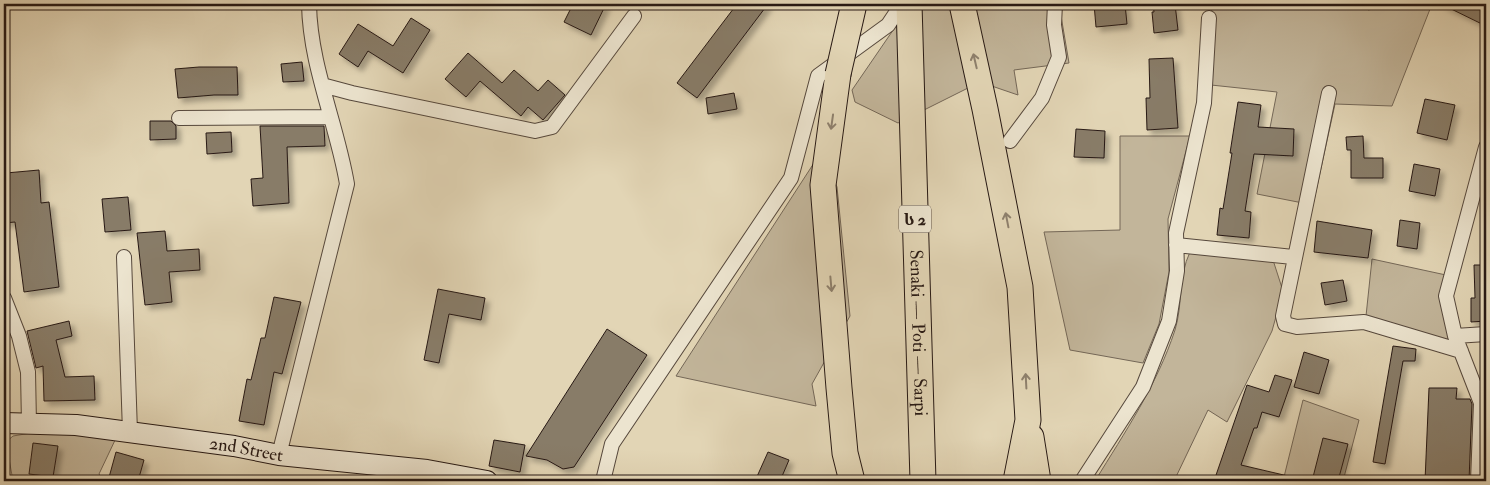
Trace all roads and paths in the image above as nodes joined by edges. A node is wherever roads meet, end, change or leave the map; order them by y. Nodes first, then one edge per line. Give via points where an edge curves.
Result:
1 (309, 4) edge
2 (854, 4) edge
3 (902, 4) edge
4 (910, 4) edge
5 (962, 4) edge
6 (1055, 4) edge
7 (634, 16) dead end
8 (1209, 18) dead end
9 (322, 85) junction
10 (1328, 93) dead end
11 (330, 117) junction
12 (179, 118) dead end
13 (1010, 141) dead end
14 (1486, 147) edge
15 (1176, 244) junction
16 (124, 257) dead end
17 (1293, 257) junction
18 (4, 298) edge
19 (1486, 334) edge
20 (1455, 336) junction
21 (1461, 351) junction
22 (1028, 420) junction
23 (4, 423) edge
24 (29, 424) junction
25 (130, 432) junction
26 (845, 454) junction
27 (279, 455) junction
28 (487, 481) edge
29 (603, 481) edge
30 (840, 481) edge
31 (852, 481) edge
32 (923, 481) edge
33 (1016, 481) edge
34 (1038, 481) edge
35 (1082, 481) edge
36 (1478, 481) edge

1 - 9 street via 309,31
2 -> 26 highway, bridge via 838,74 823,185
3 - 29 street via 888,25 818,76 791,178 612,444
4 - 32 highway, Senaki — Poti — Sarpi / ს 2
22 -> 5 highway via 1020,287
6 - 13 street via 1054,25 1059,57 1042,98
7 - 9 street via 552,127 535,131
8 - 15 street via 1204,103
9 - 11 street
10 - 17 street
11 - 12 street
11 - 27 street via 342,154 347,184
14 - 20 street via 1446,296
15 - 17 street
15 - 35 street via 1177,271 1169,321 1143,387
16 - 25 street
17 - 21 street via 1282,316 1285,324 1297,327 1364,322
18 - 24 street via 19,336 28,372
19 - 20 street
20 - 21 street
21 - 36 street via 1481,403
22 - 33 highway
22 - 34 highway
23 - 24 street, 2nd Street
24 - 25 street, 2nd Street via 76,425
25 - 27 street, 2nd Street
26 - 30 highway
26 - 31 highway
27 - 28 street, 2nd Street via 427,470

